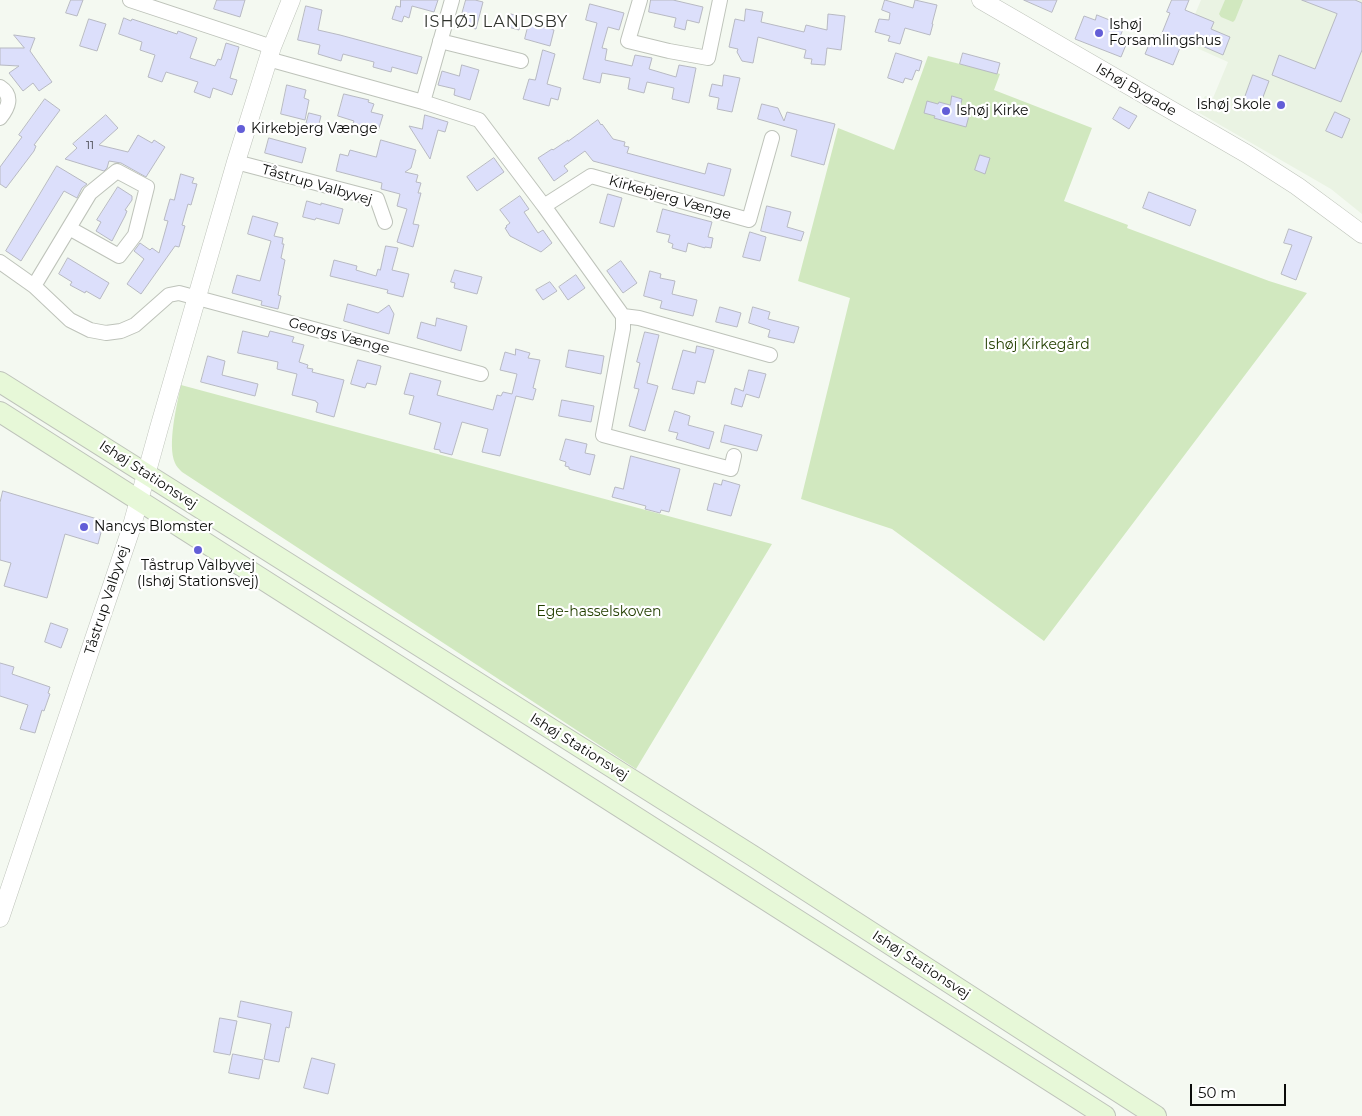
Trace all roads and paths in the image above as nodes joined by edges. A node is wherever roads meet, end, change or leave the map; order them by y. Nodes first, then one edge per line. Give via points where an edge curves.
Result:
1 (130, 0) edge
2 (290, 0) edge
3 (452, 0) edge
4 (640, 0) edge
5 (720, 0) edge
6 (981, 0) edge
7 (440, 41) junction
8 (270, 53) junction
9 (521, 61) dead end
10 (0, 87) edge
11 (423, 102) junction
12 (0, 118) edge
13 (772, 138) dead end
14 (236, 162) junction
15 (544, 206) junction
16 (385, 222) dead end
17 (70, 228) junction
18 (1362, 234) edge
19 (0, 262) edge
20 (34, 286) junction
21 (197, 298) junction
22 (623, 316) junction
23 (770, 355) dead end
24 (481, 374) dead end
25 (0, 382) edge
26 (0, 412) edge
27 (734, 456) dead end
28 (146, 475) junction
29 (139, 500) junction
30 (0, 918) edge
31 (1106, 1116) edge
32 (1156, 1116) edge

1 - 8 street
2 - 8 street, Tåstrup Valbyvej
3 - 7 street
4 - 5 street via 628,41 708,58
6 - 18 street, Ishøj Bygade via 1247,154 1298,186
7 - 9 street
7 - 11 street
8 - 11 street
8 - 14 street, Tåstrup Valbyvej
10 - 12 street via 9,98 8,108
11 - 15 street via 479,120
13 - 15 street, Kirkebjerg Vænge via 749,220 591,176
14 - 16 street, Tåstrup Valbyvej via 376,199
14 - 21 street, Tåstrup Valbyvej
15 - 22 street
17 - 17 street via 90,193 118,171 147,187 135,235 119,256
17 - 20 street
19 - 20 street, Georgs Vænge
20 - 21 street, Georgs Vænge via 70,320 90,330 106,333 122,331 135,324 169,295 179,293
21 - 24 street, Georgs Vænge
21 - 28 street, Tåstrup Valbyvej
22 - 23 street
22 - 27 street via 603,435 731,469
25 - 28 main road, Ishøj Stationsvej
26 - 29 main road, Ishøj Stationsvej
28 - 29 street, Tåstrup Valbyvej
28 - 32 main road, Ishøj Stationsvej via 753,856
29 - 30 street, Tåstrup Valbyvej
29 - 31 main road, Ishøj Stationsvej

